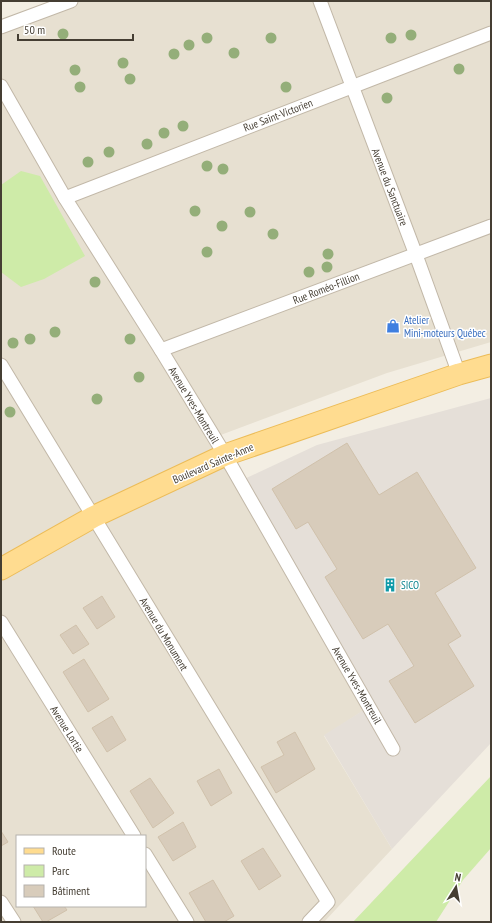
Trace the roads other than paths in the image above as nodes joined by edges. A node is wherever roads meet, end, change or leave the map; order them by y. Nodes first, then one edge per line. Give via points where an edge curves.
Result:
1 (71, 1) edge
2 (320, 1) edge
3 (1, 27) edge
4 (491, 33) edge
5 (1, 86) edge
6 (352, 86) junction
7 (65, 198) junction
8 (491, 226) edge
9 (416, 254) junction
10 (161, 350) junction
11 (1, 365) edge
12 (491, 365) edge
13 (491, 368) edge
14 (459, 374) junction
15 (225, 455) junction
16 (93, 517) junction
17 (1, 569) edge
18 (1, 622) edge
19 (393, 749) dead end
20 (133, 835) edge
21 (146, 856) edge
22 (1, 902) edge
23 (14, 922) edge
24 (187, 922) edge
25 (309, 922) edge

1 - 3 street
2 - 6 street, Avenue du Sanctuaire
4 - 6 street, Rue Saint-Victorien
5 - 7 street, Avenue Yves-Montreuil
6 - 7 street, Rue Saint-Victorien
6 - 9 street, Avenue du Sanctuaire
7 - 10 street, Avenue Yves-Montreuil
8 - 9 street, Rue Roméo-Fillion
9 - 10 street, Rue Roméo-Fillion
9 - 14 street, Avenue du Sanctuaire
10 - 15 street, Avenue Yves-Montreuil
11 - 16 street, Avenue du Monument
12 - 14 main road, Boulevard Sainte-Anne
13 - 14 main road, Boulevard Sainte-Anne
14 - 15 main road, Boulevard Sainte-Anne
15 - 16 main road, Boulevard Sainte-Anne
15 - 19 street, Avenue Yves-Montreuil
16 - 17 main road, Boulevard Sainte-Anne
16 - 25 street, Avenue du Monument via 328,902
18 - 20 street, Avenue Lortie
21 - 24 street
22 - 23 street

